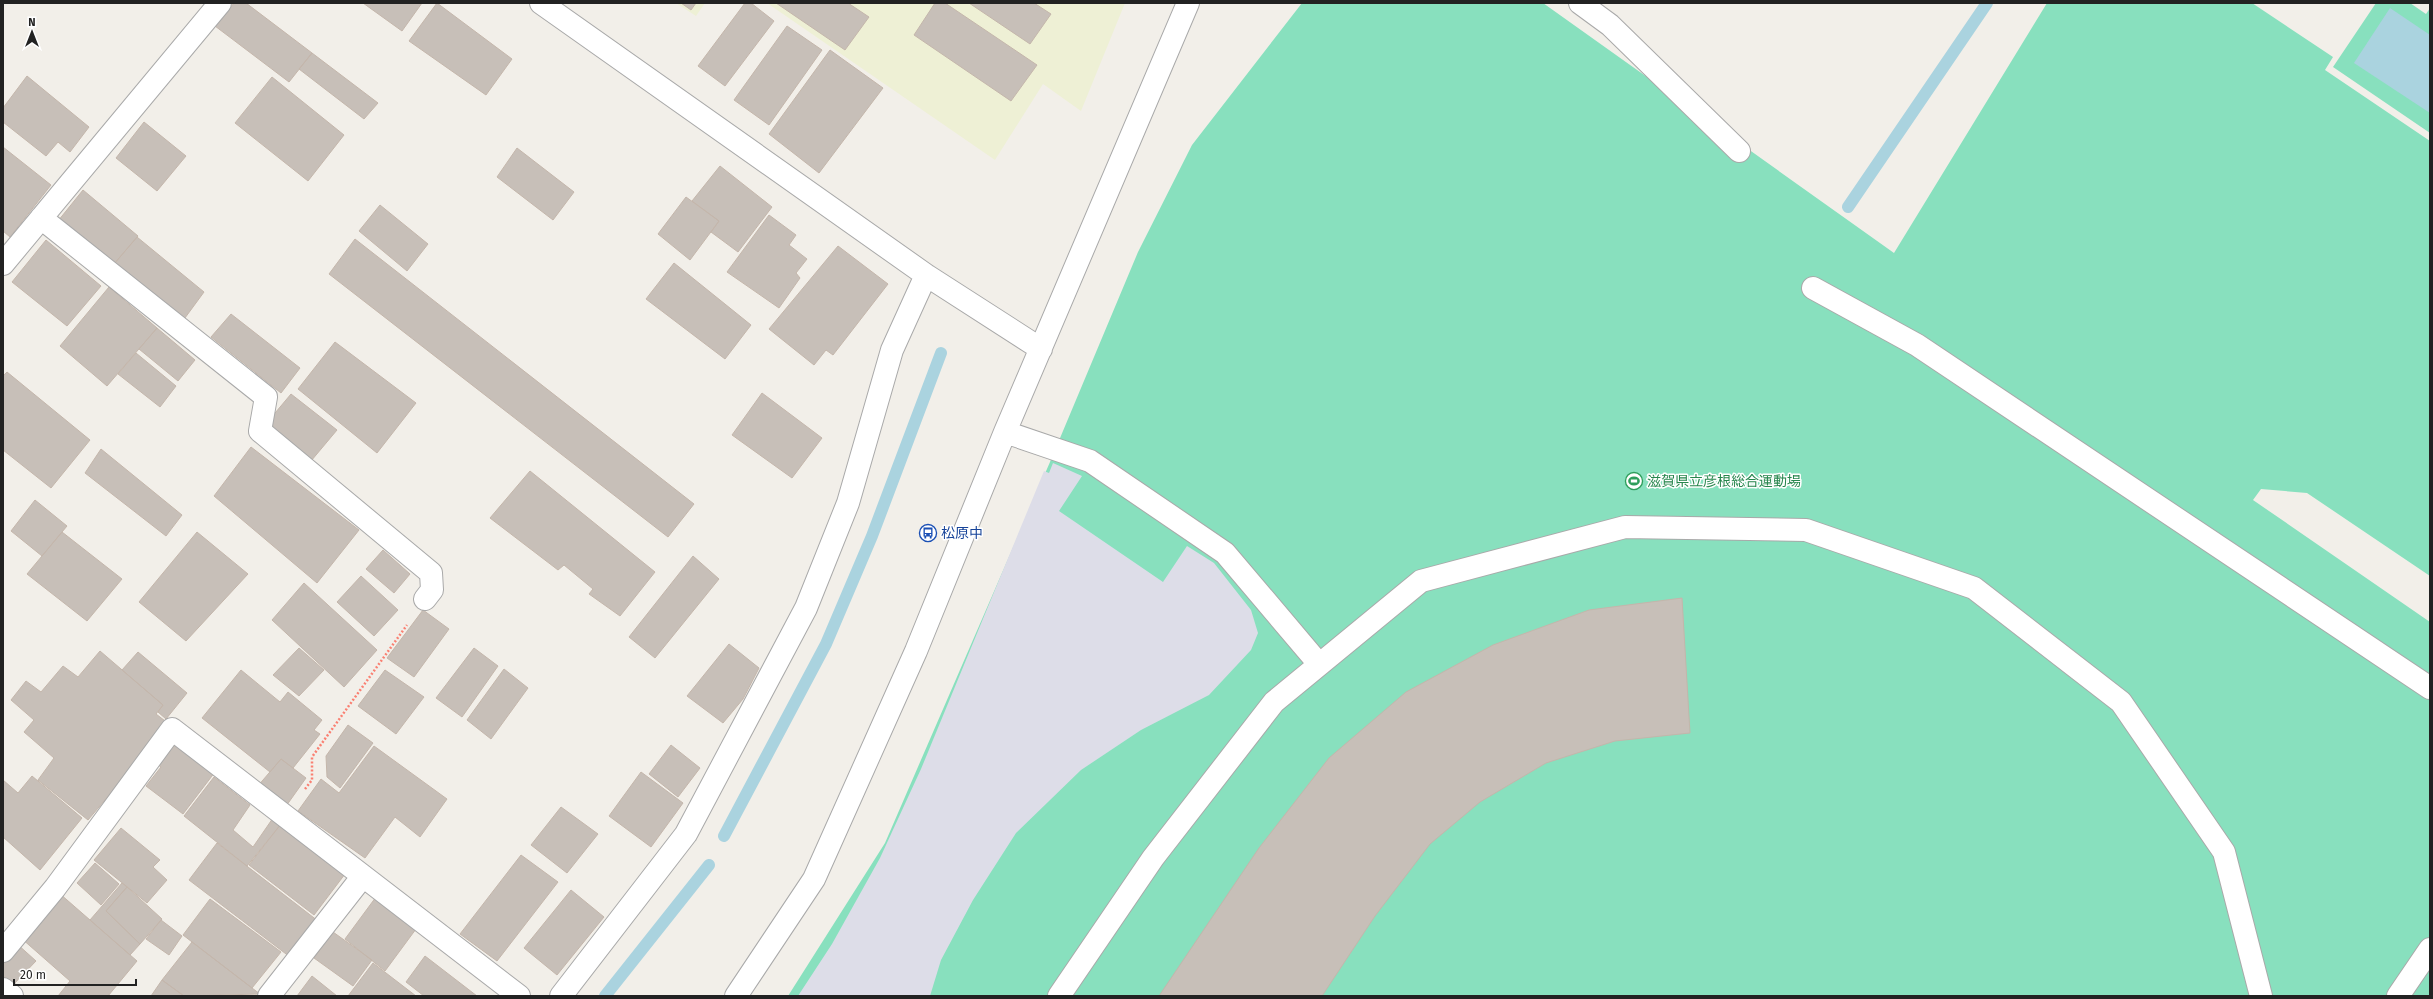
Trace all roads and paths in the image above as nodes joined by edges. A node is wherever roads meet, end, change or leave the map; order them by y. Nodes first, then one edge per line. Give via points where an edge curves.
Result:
1 (220, 3) edge
2 (540, 3) edge
3 (1188, 3) edge
4 (1580, 3) edge
5 (1739, 151) dead end
6 (41, 218) junction
7 (3, 264) edge
8 (926, 274) junction
9 (1813, 288) dead end
10 (1041, 349) junction
11 (1005, 432) junction
12 (425, 599) joint
13 (1319, 664) junction
14 (2430, 688) edge
15 (284, 817) junction
16 (362, 876) junction
17 (2430, 949) edge
18 (3, 951) edge
19 (3, 989) edge
20 (12, 996) edge
21 (269, 996) edge
22 (519, 996) edge
23 (561, 996) edge
24 (736, 996) edge
25 (1059, 996) edge
26 (2261, 996) edge
27 (2398, 996) edge

1 - 6 street
2 - 8 street
3 - 10 street
4 - 5 street via 1610,25 1700,110
6 - 7 street
6 - 12 street via 266,397 260,431 431,573 432,590
8 - 10 street
8 - 23 street via 892,350 848,503 806,608 686,834
9 - 14 street via 1917,345
10 - 11 street
11 - 13 street via 1090,461 1225,553
11 - 24 street via 916,651 814,879
12 - 15 path via 312,757 312,780
13 - 25 street via 1274,702 1153,858
13 - 26 street via 1421,581 1625,527 1806,530 1974,588 2121,702 2224,852
15 - 16 street
15 - 18 street via 172,728 55,888
16 - 21 street
16 - 22 street
17 - 27 street
19 - 20 street

